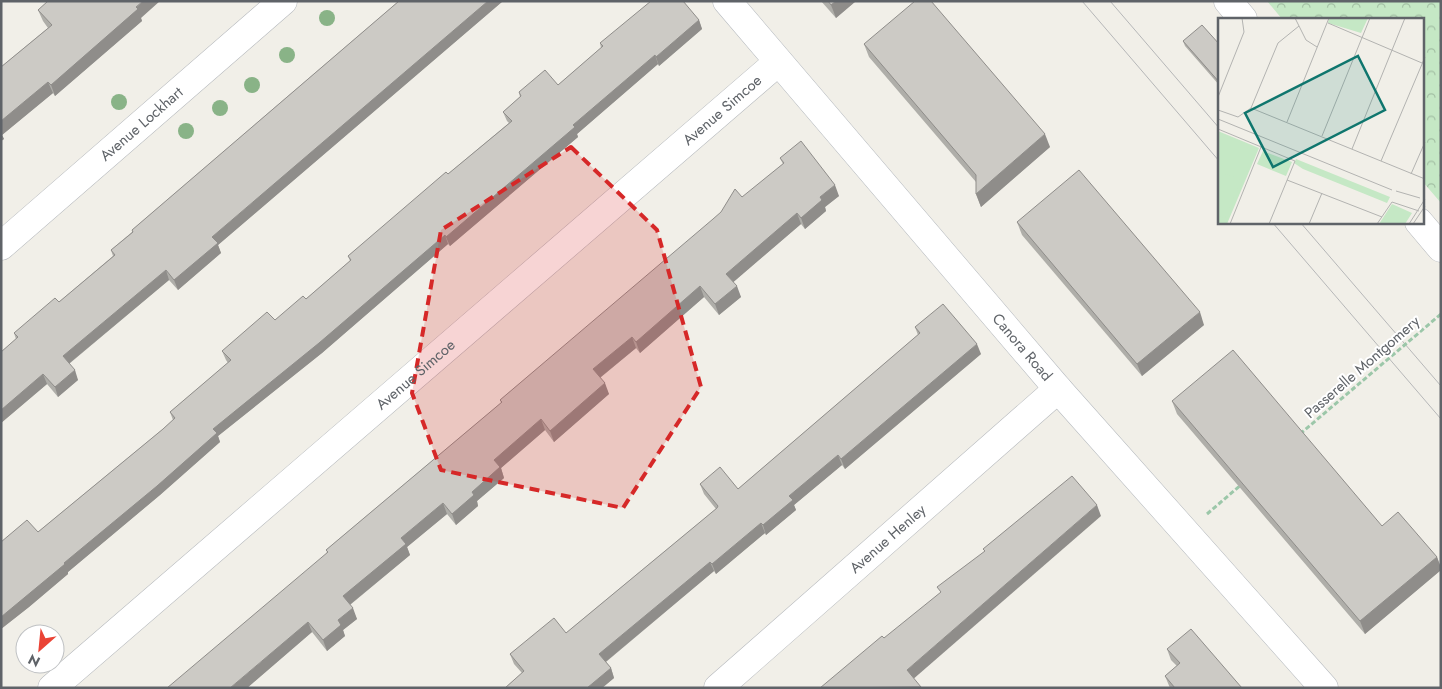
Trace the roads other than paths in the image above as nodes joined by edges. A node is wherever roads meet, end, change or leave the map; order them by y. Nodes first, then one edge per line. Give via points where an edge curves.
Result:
1 (283, 1) edge
2 (727, 1) edge
3 (1228, 1) edge
4 (1242, 18) edge
5 (778, 62) junction
6 (1421, 224) edge
7 (1, 246) edge
8 (1441, 248) edge
9 (1058, 389) junction
10 (52, 688) edge
11 (718, 688) edge
12 (1324, 688) edge

1 - 7 street, Avenue Lockhart
2 - 5 street, Canora Road
3 - 4 street
5 - 9 street, Canora Road
5 - 10 street, Avenue Simcoe
6 - 8 street
9 - 11 street, Avenue Henley
9 - 12 street, Canora Road

